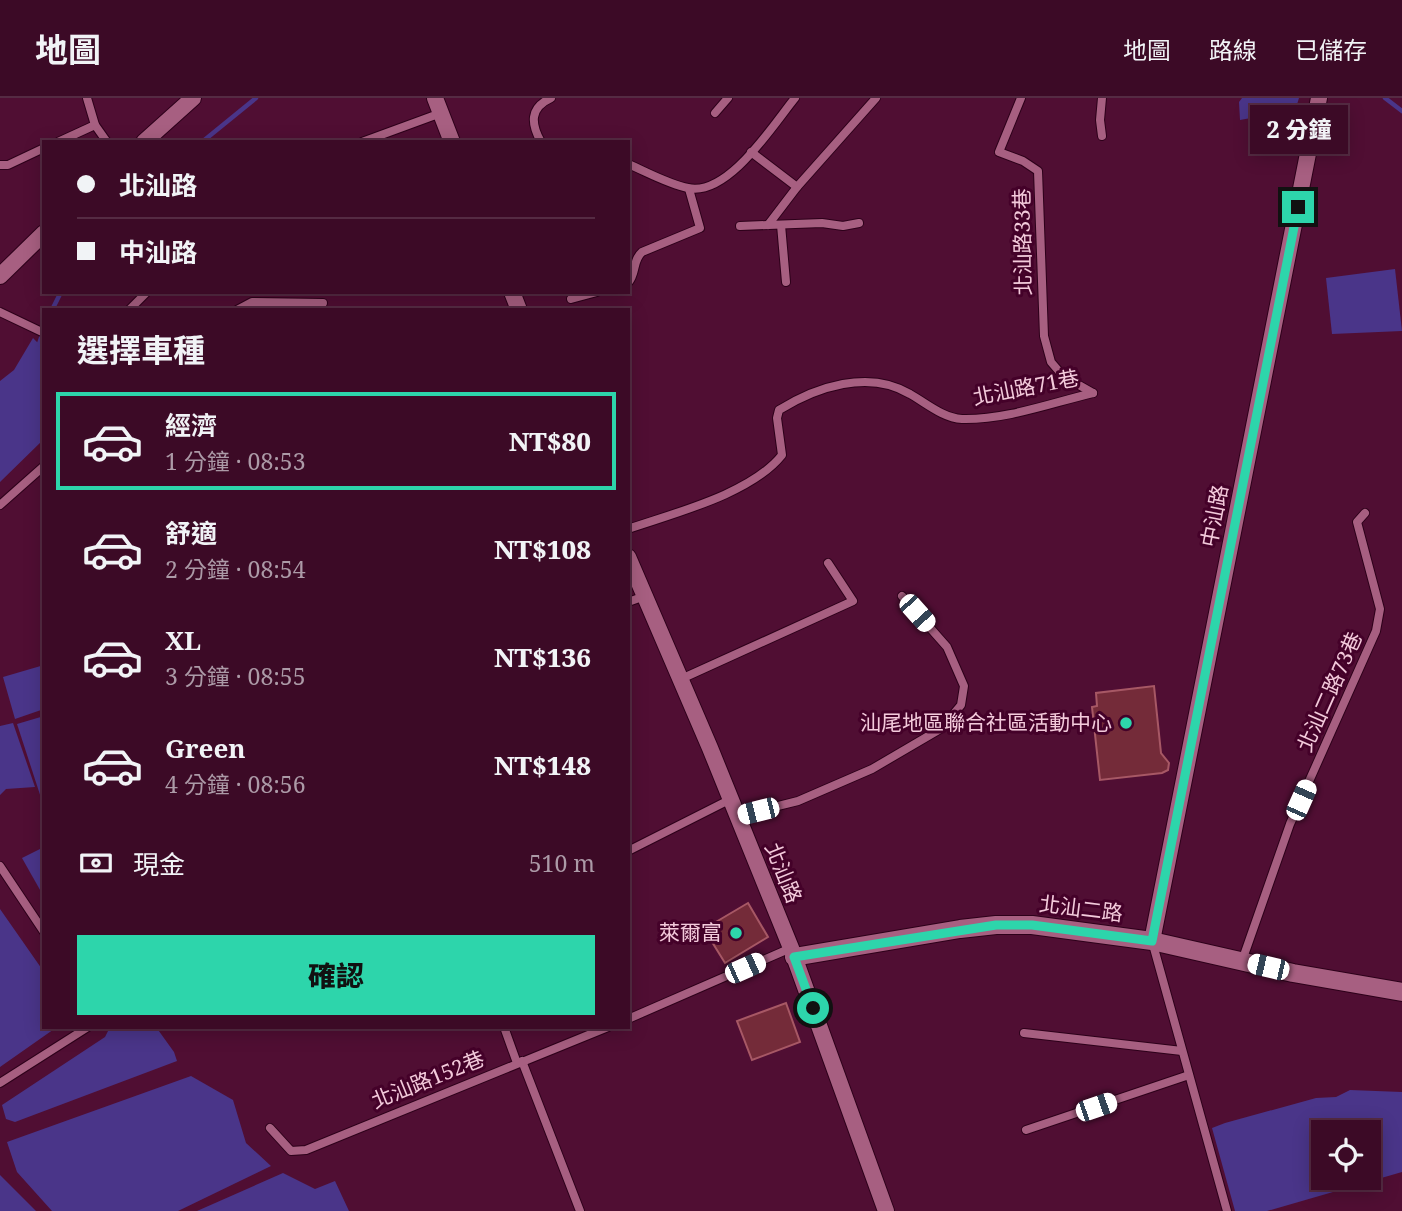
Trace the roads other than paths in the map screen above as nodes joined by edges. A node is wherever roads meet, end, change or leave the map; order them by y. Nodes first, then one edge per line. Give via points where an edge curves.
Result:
1 (87, 98) edge
2 (193, 98) edge
3 (551, 98) edge
4 (728, 98) edge
5 (795, 98) edge
6 (876, 98) edge
7 (1021, 98) edge
8 (1101, 98) edge
9 (1319, 98) edge
10 (438, 106) edge
11 (715, 113) dead end
12 (94, 125) junction
13 (1102, 136) dead end
14 (62, 140) edge
15 (105, 140) edge
16 (146, 140) edge
17 (366, 140) edge
18 (451, 140) edge
19 (540, 140) edge
20 (42, 149) edge
21 (751, 152) junction
22 (0, 165) edge
23 (630, 165) edge
24 (797, 187) junction
25 (689, 189) junction
26 (859, 223) dead end
27 (768, 225) junction
28 (780, 225) junction
29 (740, 226) dead end
30 (42, 235) edge
31 (0, 276) edge
32 (630, 281) edge
33 (786, 282) dead end
34 (145, 294) edge
35 (590, 294) edge
36 (571, 299) dead end
37 (323, 303) dead end
38 (131, 308) edge
39 (241, 308) edge
40 (0, 312) edge
41 (42, 332) edge
42 (1093, 393) joint
43 (42, 468) edge
44 (0, 505) edge
45 (1365, 513) dead end
46 (630, 528) edge
47 (630, 561) edge
48 (828, 563) dead end
49 (645, 596) junction
50 (902, 596) dead end
51 (630, 602) edge
52 (681, 679) junction
53 (731, 799) junction
54 (738, 816) junction
55 (630, 850) edge
56 (0, 866) edge
57 (42, 929) edge
58 (1152, 941) junction
59 (792, 952) junction
60 (1242, 961) junction
61 (1402, 992) edge
62 (630, 1018) edge
63 (85, 1029) edge
64 (505, 1029) edge
65 (603, 1029) edge
66 (1024, 1033) dead end
67 (1182, 1051) junction
68 (520, 1062) junction
69 (1189, 1075) junction
70 (0, 1083) edge
71 (270, 1128) dead end
72 (1026, 1130) dead end
73 (580, 1211) edge
74 (886, 1211) edge
75 (1227, 1211) edge

1 - 12 lane
2 - 16 street
3 - 19 lane via 533,119
4 - 11 lane
5 - 21 lane
6 - 24 lane
7 - 42 lane, 北汕路33巷 via 999,152 1038,171 1044,336 1051,362 1063,376
8 - 13 lane
9 - 58 street, 中汕路
10 - 17 lane
10 - 18 street
12 - 14 lane
12 - 15 lane
20 - 22 lane
21 - 24 lane
21 - 25 lane via 726,178
23 - 25 lane
24 - 27 lane
25 - 32 lane via 700,228 642,252
26 - 28 lane
27 - 28 lane
27 - 29 lane
28 - 33 lane
30 - 31 street
34 - 38 lane
35 - 36 lane
37 - 39 lane via 252,302
40 - 41 lane
42 - 46 lane, 北汕路71巷 via 1006,415 961,419 944,415 906,391 875,382 841,383 779,410 782,455 774,465 732,492
43 - 44 lane
45 - 60 lane, 北汕二路73巷 via 1357,522 1380,609 1376,631 1290,824
47 - 49 street, 北汕路
48 - 52 lane via 853,601
49 - 51 lane
49 - 52 street, 北汕路
50 - 54 lane via 947,647 964,686 961,705 942,728 872,769 798,801
52 - 53 street, 北汕路
53 - 54 street, 北汕路
53 - 55 lane
54 - 59 street, 北汕路
56 - 57 lane
58 - 59 street, 北汕二路 via 1032,925 996,925
58 - 60 street, 北汕二路
58 - 67 lane
59 - 62 lane
59 - 74 street, 北汕路
60 - 61 street, 北汕二路
63 - 70 lane
64 - 68 lane
65 - 68 lane, 北汕路152巷
66 - 67 lane
67 - 69 lane
68 - 71 lane, 北汕路152巷 via 298,1152 291,1151
68 - 73 lane
69 - 72 lane
69 - 75 lane

